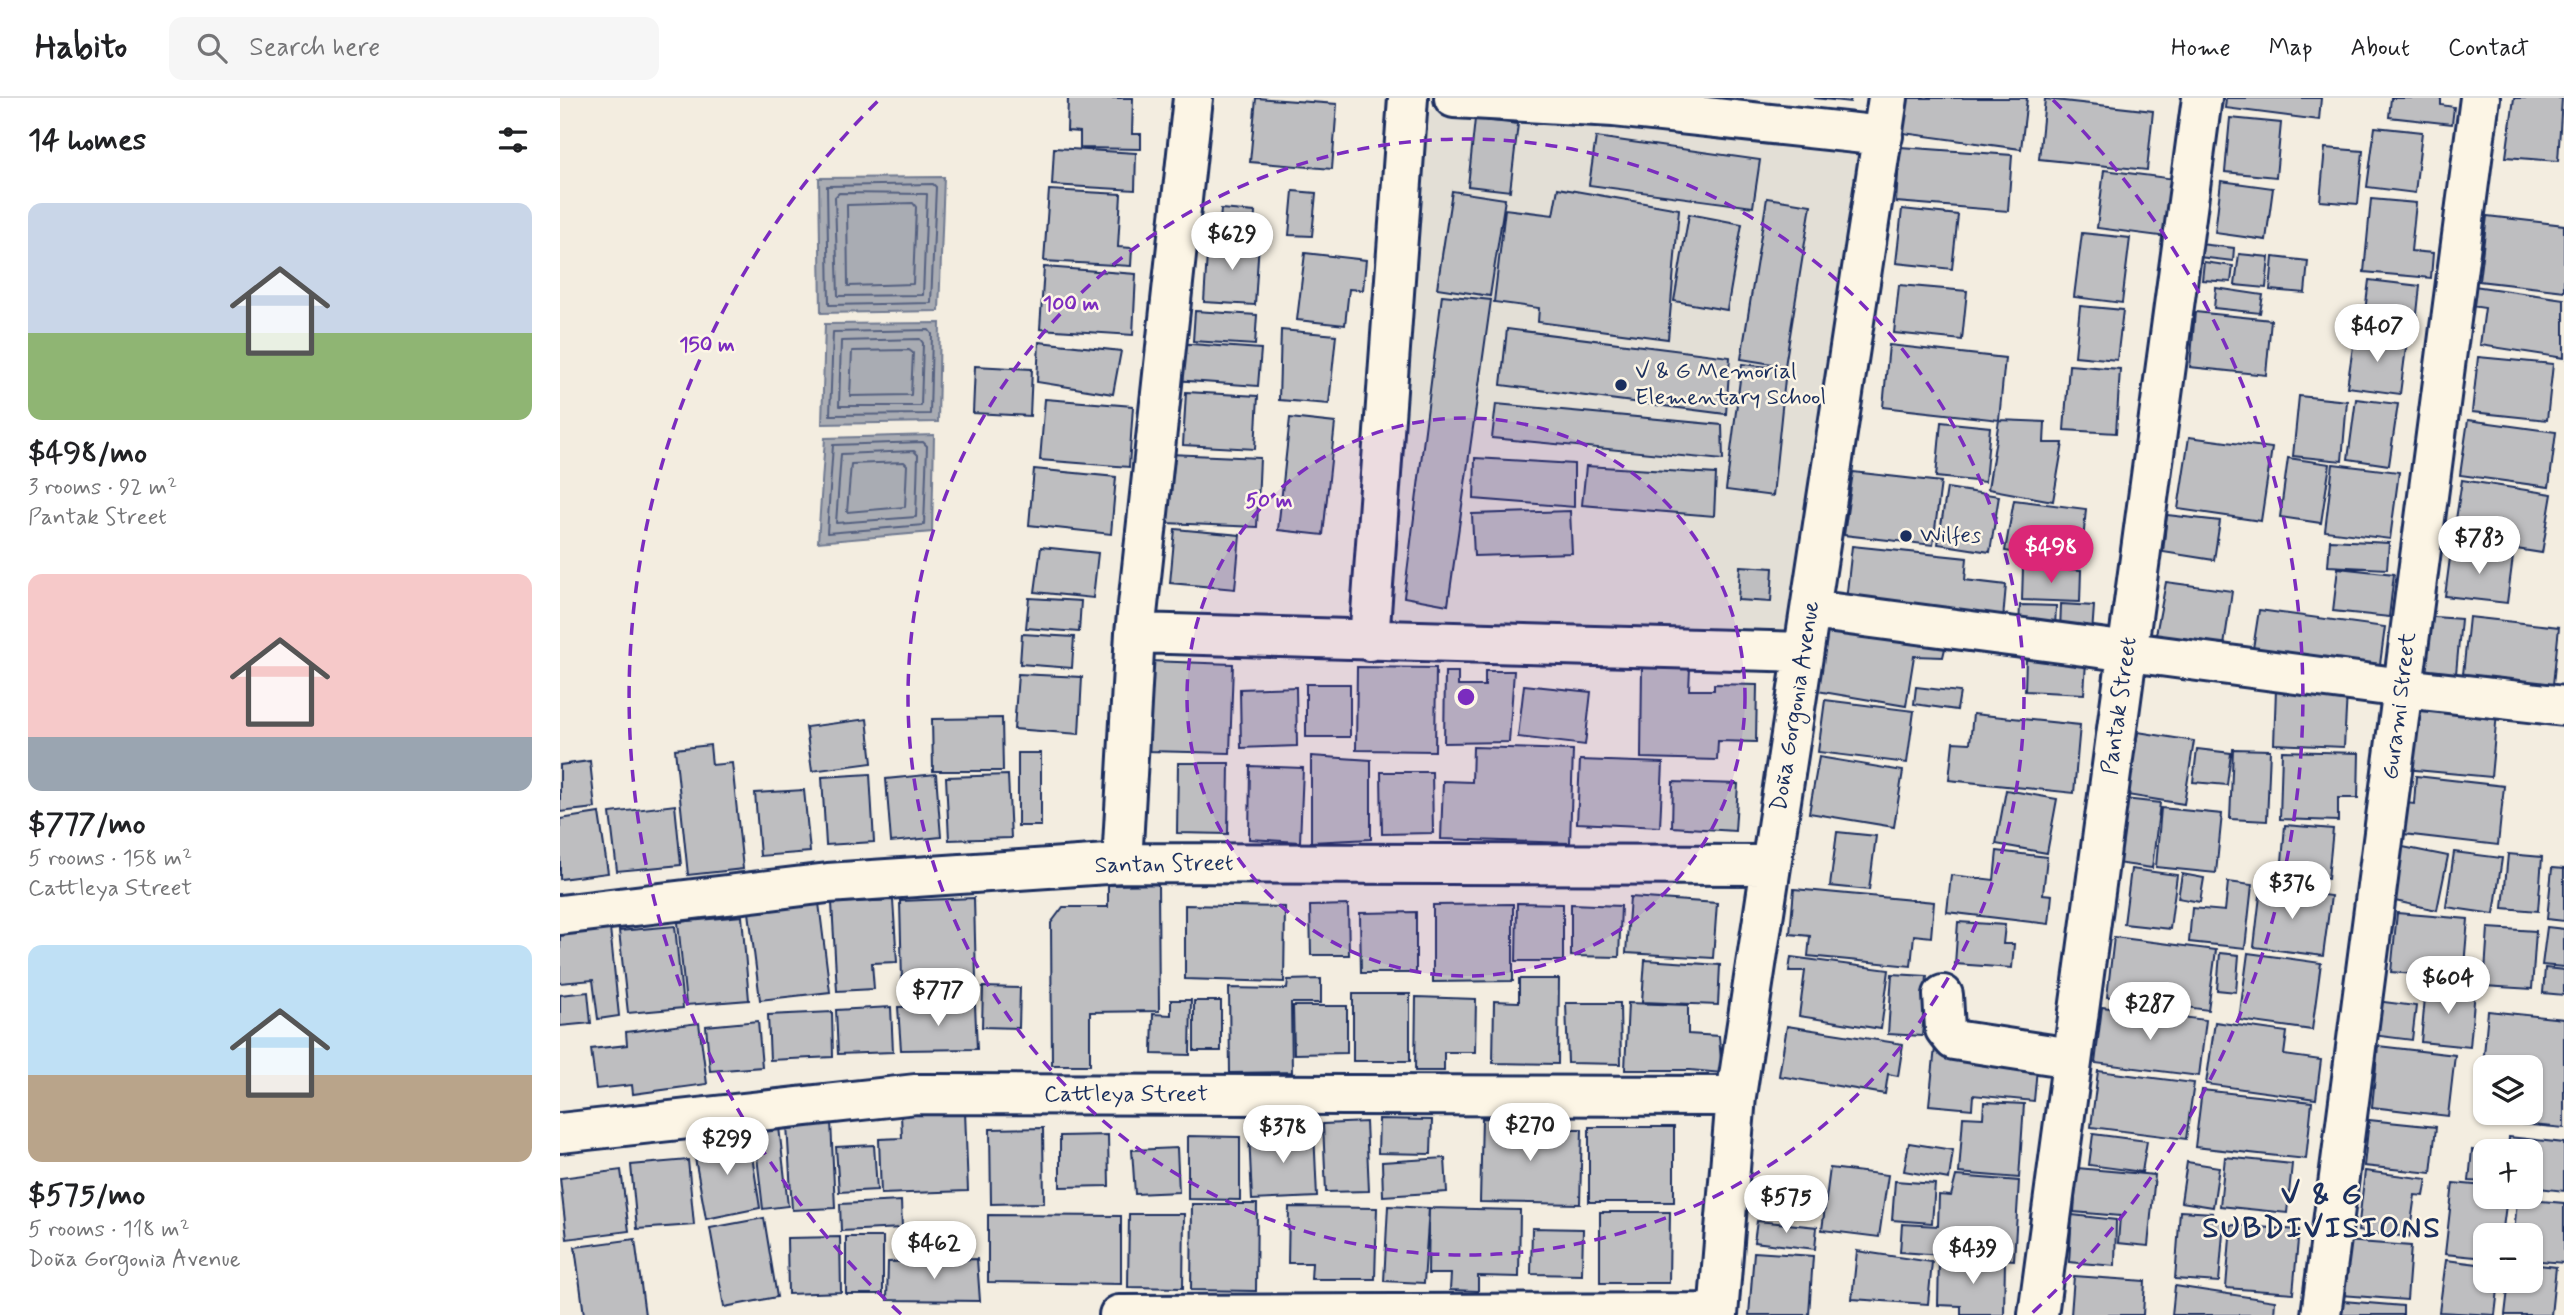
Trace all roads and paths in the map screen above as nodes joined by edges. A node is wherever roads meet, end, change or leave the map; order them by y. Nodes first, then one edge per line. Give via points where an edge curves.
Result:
1 (1193, 98) edge
2 (1408, 98) edge
3 (1454, 98) edge
4 (1888, 98) edge
5 (2202, 98) edge
6 (2480, 98) edge
7 (1615, 102) edge
8 (1883, 136) junction
9 (1811, 610) junction
10 (1135, 633) junction
11 (1369, 641) junction
12 (1803, 652) junction
13 (2127, 652) junction
14 (2403, 688) junction
15 (2564, 706) edge
16 (1122, 863) junction
17 (1770, 865) junction
18 (560, 915) edge
19 (1943, 995) dead end
20 (2072, 1058) junction
21 (1736, 1096) junction
22 (560, 1133) edge
23 (1718, 1314) edge
24 (1119, 1315) edge
25 (2038, 1315) edge
26 (2321, 1315) edge

1 - 10 street
2 - 11 street
3 - 7 street
4 - 8 street, Doña Gorgonia Avenue
5 - 13 street, Pantak Street
6 - 14 street, Gurami Street
7 - 8 street
8 - 9 street, Doña Gorgonia Avenue
9 - 12 street, Doña Gorgonia Avenue
9 - 13 street
10 - 11 street
10 - 16 street
11 - 12 street
12 - 17 street, Doña Gorgonia Avenue
13 - 14 street
13 - 20 street, Pantak Street
14 - 15 street
14 - 26 street, Gurami Street
16 - 17 street, Santan Street
16 - 18 street, Santan Street via 828,883
17 - 21 street, Doña Gorgonia Avenue
19 - 20 street via 1945,1029 1954,1040
20 - 25 street, Pantak Street
21 - 22 street, Cattleya Street via 916,1094
21 - 23 street, Doña Gorgonia Avenue
23 - 24 street

